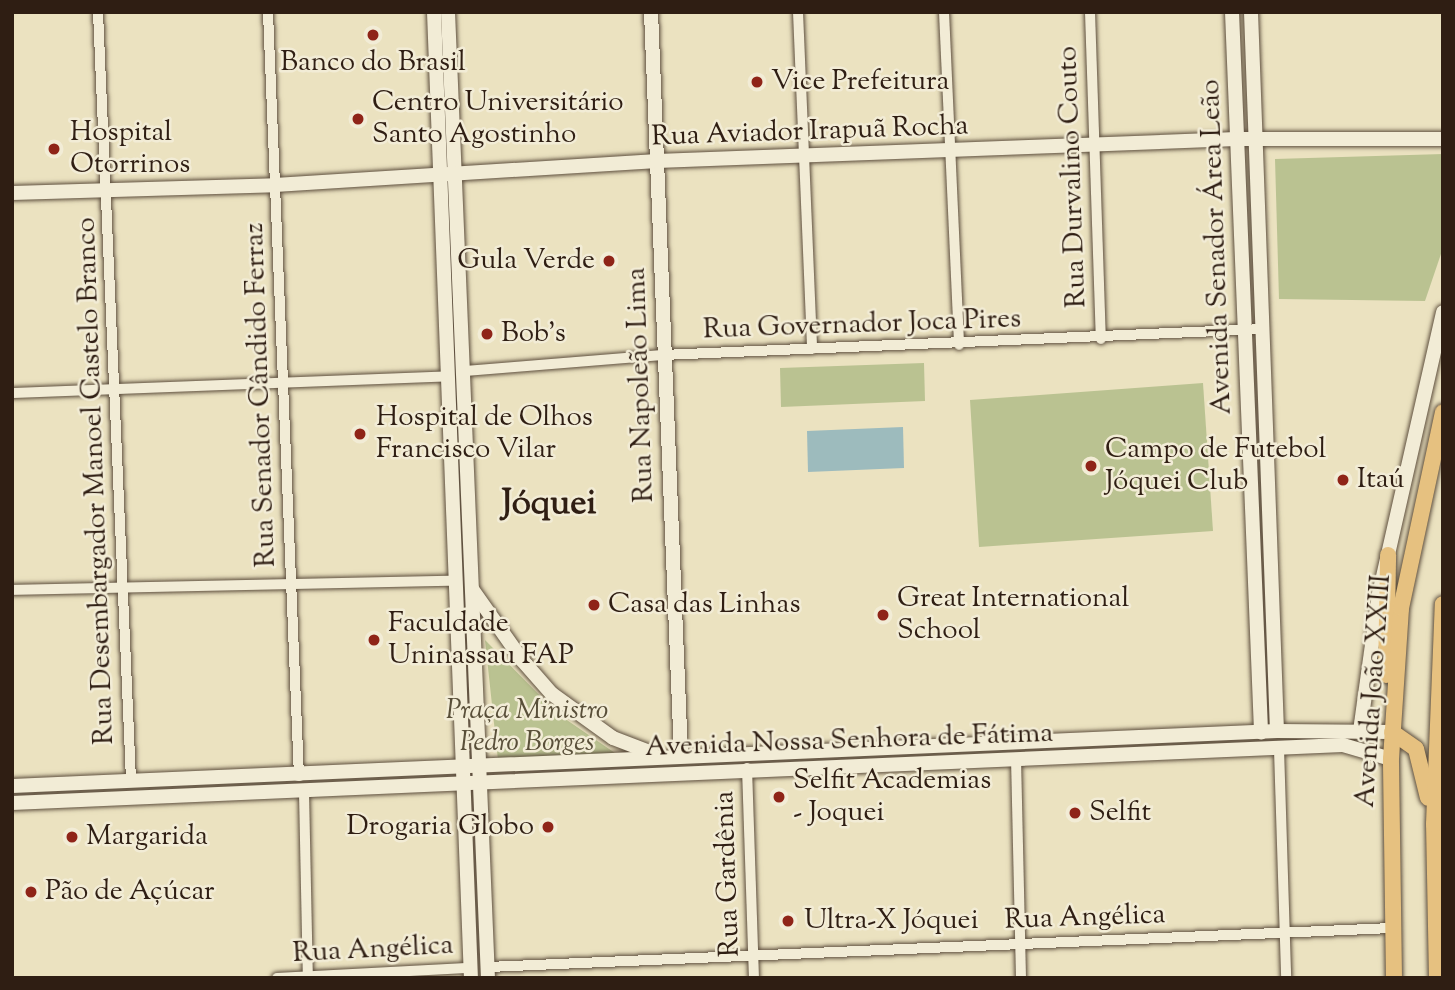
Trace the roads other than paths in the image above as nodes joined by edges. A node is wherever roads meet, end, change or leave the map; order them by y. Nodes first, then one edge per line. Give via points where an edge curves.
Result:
1 (98, 12) edge
2 (268, 12) edge
3 (434, 12) edge
4 (448, 12) edge
5 (651, 12) edge
6 (798, 12) edge
7 (944, 12) edge
8 (1090, 12) edge
9 (1232, 12) edge
10 (1251, 12) edge
11 (1256, 138) junction
12 (1237, 139) junction
13 (1443, 139) edge
14 (1095, 147) junction
15 (949, 152) junction
16 (804, 158) junction
17 (657, 161) junction
18 (454, 174) junction
19 (438, 175) junction
20 (275, 185) junction
21 (106, 191) junction
22 (12, 192) edge
23 (1443, 312) edge
24 (1263, 329) junction
25 (1244, 331) junction
26 (1101, 340) junction
27 (959, 345) junction
28 (812, 349) junction
29 (663, 355) junction
30 (464, 371) junction
31 (446, 376) junction
32 (283, 380) junction
33 (116, 388) junction
34 (12, 393) edge
35 (1443, 412) edge
36 (1268, 443) junction
37 (1249, 445) junction
38 (1270, 535) junction
39 (1253, 536) junction
40 (1388, 555) junction
41 (456, 581) junction
42 (291, 586) junction
43 (124, 587) junction
44 (471, 587) junction
45 (12, 590) edge
46 (1256, 602) junction
47 (1272, 602) junction
48 (1443, 604) edge
49 (1394, 702) junction
50 (1277, 731) junction
51 (1360, 731) junction
52 (1261, 732) junction
53 (1392, 732) junction
54 (1279, 749) junction
55 (681, 755) junction
56 (659, 756) junction
57 (1016, 758) junction
58 (1391, 759) junction
59 (747, 768) junction
60 (473, 769) junction
61 (299, 776) junction
62 (131, 780) junction
63 (481, 785) junction
64 (12, 786) edge
65 (465, 786) junction
66 (304, 792) junction
67 (12, 803) edge
68 (1434, 824) junction
69 (1391, 928) junction
70 (1283, 932) junction
71 (1020, 943) junction
72 (754, 953) junction
73 (488, 972) edge
74 (471, 973) edge
75 (308, 977) edge
76 (277, 978) edge
77 (754, 978) edge
78 (1021, 978) edge
79 (1286, 978) edge
80 (1394, 978) edge
81 (1437, 978) edge

1 - 21 street, Rua Desembargador Manoel Castelo Branco
2 - 20 street, Rua Senador Cândido Ferraz
3 - 19 main road
4 - 18 main road
5 - 17 main road, Rua Napoleão Lima
6 - 16 street
7 - 15 street
8 - 14 street, Rua Durvalino Couto
9 - 12 main road, Avenida Senador Área Leão
10 - 11 main road, Avenida Senador Área Leão
11 - 12 main road, Rua Aviador Irapuã Rocha
11 - 13 main road, Rua Aviador Irapuã Rocha
11 - 24 main road, Avenida Senador Área Leão
12 - 14 main road, Rua Aviador Irapuã Rocha
12 - 25 main road, Avenida Senador Área Leão
14 - 15 main road, Rua Aviador Irapuã Rocha
14 - 26 street, Rua Durvalino Couto
15 - 16 main road, Rua Aviador Irapuã Rocha
15 - 27 street
16 - 17 main road, Rua Aviador Irapuã Rocha
16 - 28 street
17 - 18 main road, Rua Aviador Irapuã Rocha
17 - 29 main road, Rua Napoleão Lima
18 - 19 main road, Rua Aviador Irapuã Rocha
18 - 30 main road
19 - 20 main road, Rua Aviador Irapuã Rocha
19 - 31 main road
20 - 21 main road, Rua Aviador Irapuã Rocha
20 - 32 street, Rua Senador Cândido Ferraz
21 - 22 main road, Rua Aviador Irapuã Rocha
21 - 33 street, Rua Desembargador Manoel Castelo Branco
23 - 40 main road, Avenida João XXIII
24 - 25 street, Rua Governador Joca Pires
24 - 36 main road, Avenida Senador Área Leão
25 - 26 street, Rua Governador Joca Pires
25 - 37 main road, Avenida Senador Área Leão
26 - 27 street, Rua Governador Joca Pires
27 - 28 street, Rua Governador Joca Pires
28 - 29 street, Rua Governador Joca Pires
29 - 30 street, Rua Governador Joca Pires
29 - 55 main road, Rua Napoleão Lima
30 - 44 main road
31 - 32 street
31 - 41 main road
32 - 33 street
32 - 42 street, Rua Senador Cândido Ferraz
33 - 34 street
33 - 43 street, Rua Desembargador Manoel Castelo Branco
35 - 49 main road, Avenida João XXIII via 1401,608
36 - 37 main road
36 - 38 main road, Avenida Senador Área Leão
37 - 39 main road, Avenida Senador Área Leão
38 - 39 main road
38 - 47 main road, Avenida Senador Área Leão
39 - 46 main road, Avenida Senador Área Leão
40 - 49 main road via 1386,677
40 - 51 main road, Avenida João XXIII
41 - 42 street
41 - 60 main road
42 - 43 street
42 - 61 street, Rua Senador Cândido Ferraz
43 - 45 street
43 - 62 street, Rua Desembargador Manoel Castelo Branco
44 - 56 main road via 552,694 613,738
44 - 60 main road
46 - 47 main road
46 - 52 main road, Avenida Senador Área Leão
47 - 50 main road, Avenida Senador Área Leão
48 - 68 main road
49 - 53 main road, Avenida João XXIII
50 - 51 main road, Avenida Nossa Senhora de Fátima
50 - 52 main road, Avenida Nossa Senhora de Fátima
51 - 53 main road, Avenida Nossa Senhora de Fátima
52 - 55 main road, Avenida Nossa Senhora de Fátima
53 - 58 main road, Avenida João XXIII
53 - 68 main road via 1416,749
54 - 57 main road, Avenida Nossa Senhora de Fátima
54 - 58 main road, Avenida Nossa Senhora de Fátima via 1357,746
54 - 70 street
55 - 56 main road, Avenida Nossa Senhora de Fátima
56 - 60 main road, Avenida Nossa Senhora de Fátima
57 - 59 main road, Avenida Nossa Senhora de Fátima
57 - 71 street
58 - 69 main road, Avenida João XXIII
59 - 63 main road, Avenida Nossa Senhora de Fátima
59 - 72 street, Rua Gardênia
60 - 61 main road, Avenida Nossa Senhora de Fátima
60 - 63 main road
60 - 65 main road
61 - 62 main road, Avenida Nossa Senhora de Fátima
62 - 64 main road, Avenida Nossa Senhora de Fátima
63 - 65 main road, Avenida Nossa Senhora de Fátima
63 - 73 main road
65 - 66 main road, Avenida Nossa Senhora de Fátima
65 - 74 main road
66 - 67 main road, Avenida Nossa Senhora de Fátima
66 - 75 street
68 - 81 main road
69 - 70 street, Rua Angélica
69 - 80 main road, Avenida João XXIII
70 - 71 street, Rua Angélica
70 - 79 street
71 - 72 street, Rua Angélica
71 - 78 street
72 - 73 street, Rua Angélica
72 - 77 street, Rua Gardênia
74 - 75 street, Rua Angélica
75 - 76 street, Rua Angélica

